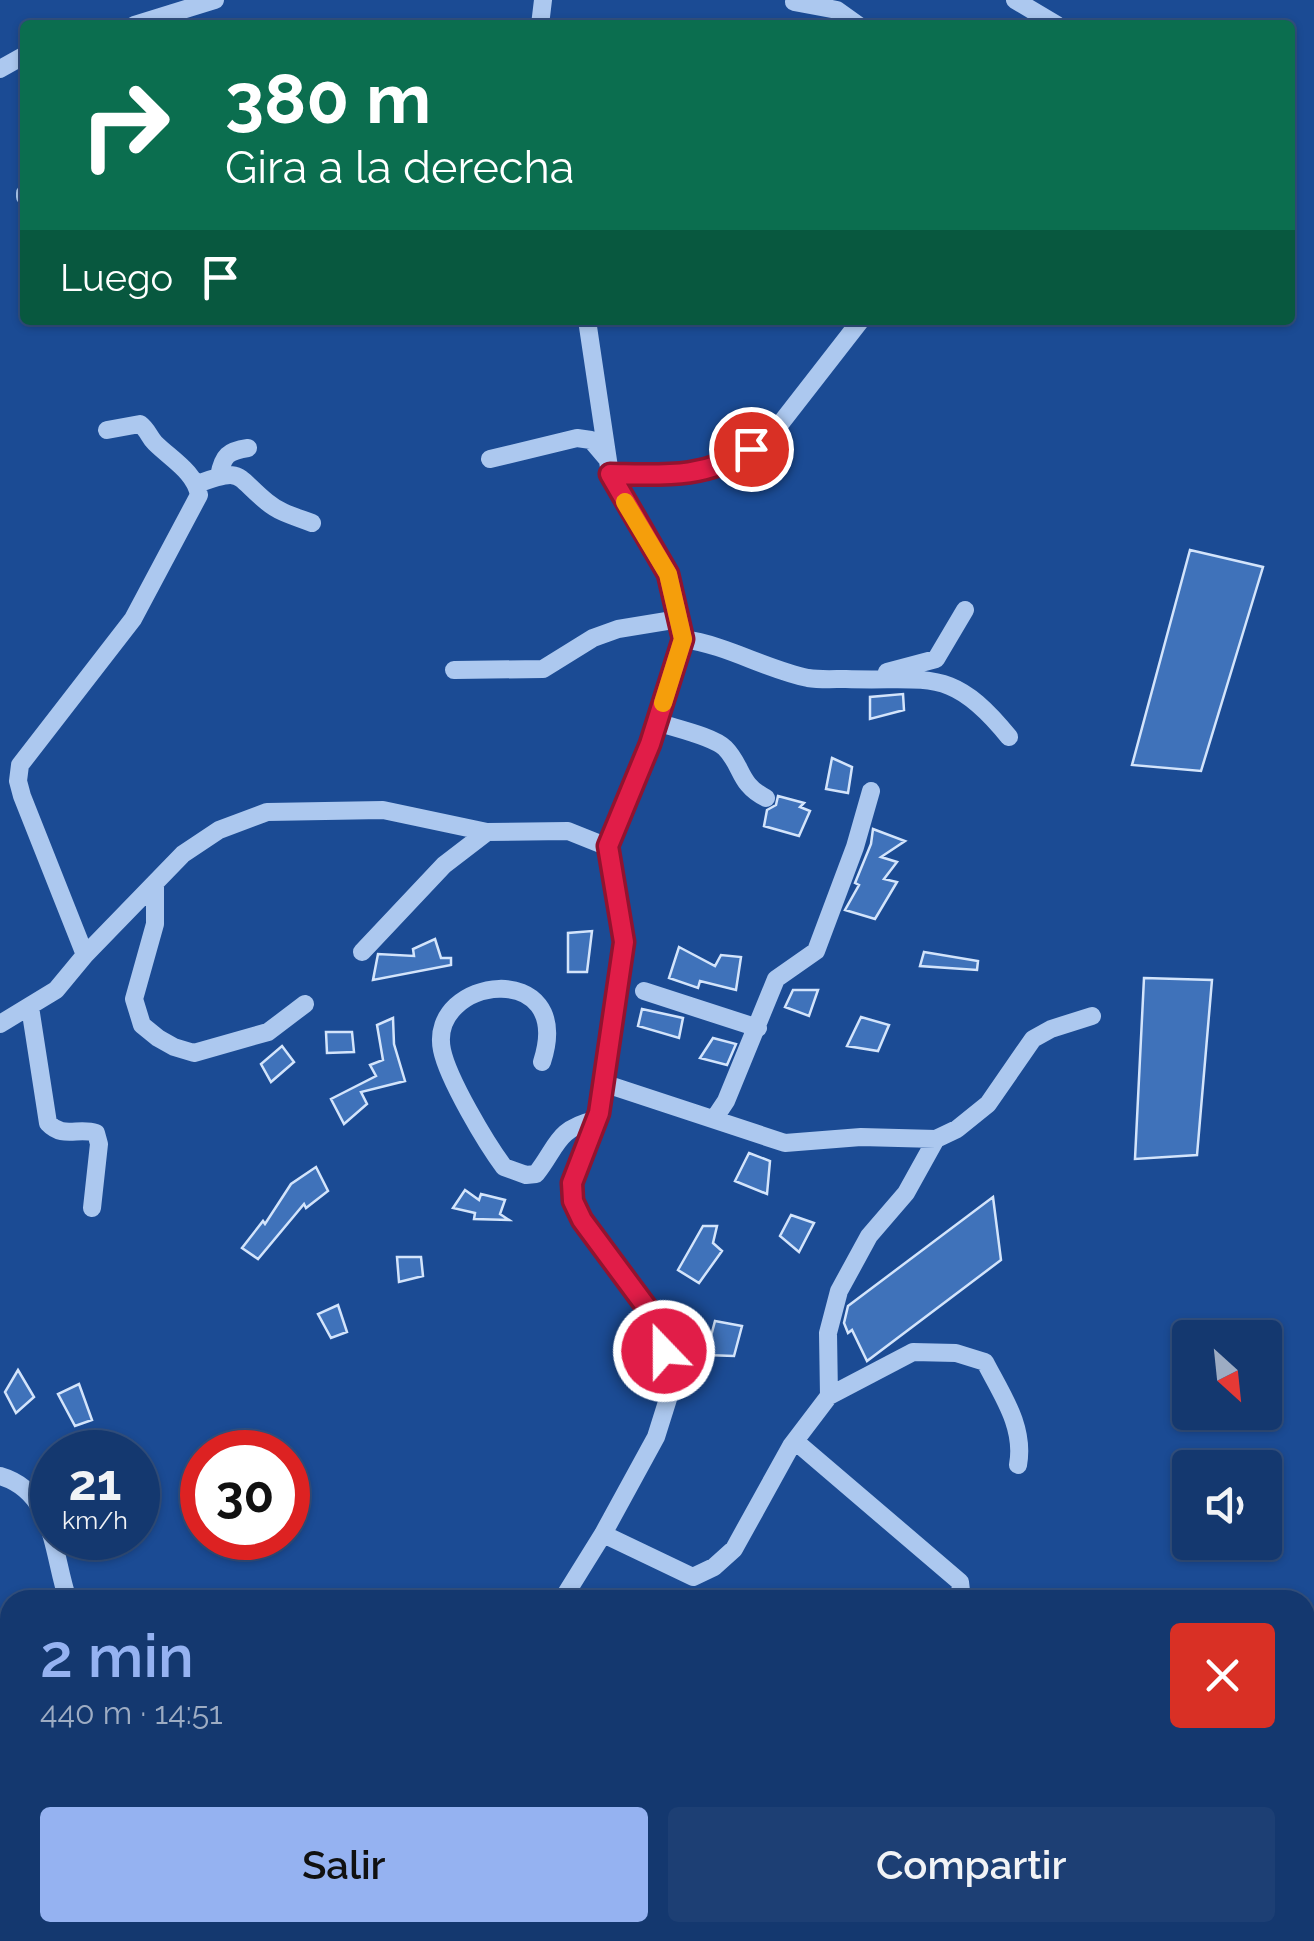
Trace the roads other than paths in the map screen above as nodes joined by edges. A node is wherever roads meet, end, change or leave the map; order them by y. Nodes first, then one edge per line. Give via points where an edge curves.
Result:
1 (215, 0) edge
2 (1015, 0) edge
3 (794, 2) edge
4 (150, 20) edge
5 (851, 20) edge
6 (1049, 20) edge
7 (588, 325) edge
8 (856, 325) edge
9 (107, 430) dead end
10 (248, 448) dead end
11 (490, 459) dead end
12 (609, 467) junction
13 (219, 476) junction
14 (197, 484) junction
15 (312, 522) dead end
16 (965, 610) dead end
17 (678, 619) junction
18 (683, 639) junction
19 (454, 670) dead end
20 (852, 680) junction
21 (657, 722) junction
22 (1009, 736) dead end
23 (871, 791) dead end
24 (766, 798) dead end
25 (487, 832) junction
26 (608, 846) junction
27 (156, 883) junction
28 (362, 952) dead end
29 (85, 955) junction
30 (644, 991) dead end
31 (305, 1004) dead end
32 (30, 1007) junction
33 (1092, 1016) dead end
34 (0, 1024) edge
35 (758, 1028) junction
36 (542, 1062) dead end
37 (603, 1083) junction
38 (714, 1118) junction
39 (595, 1120) junction
40 (936, 1140) junction
41 (92, 1208) dead end
42 (829, 1396) junction
43 (795, 1441) junction
44 (1018, 1465) dead end
45 (0, 1476) edge
46 (603, 1534) junction
47 (65, 1590) edge
48 (568, 1590) edge
49 (961, 1590) edge

1 - 4 street
2 - 6 street
3 - 5 street via 837,10
7 - 12 street
8 - 12 street via 770,438 732,461 686,475
9 - 14 street via 140,424
10 - 13 street via 230,451
11 - 12 street via 577,438 591,440
12 - 17 street via 668,574
13 - 14 street
13 - 15 street via 244,478 281,512
14 - 29 street via 199,494 133,619 20,765 22,796
16 - 20 street via 936,659
17 - 18 street
17 - 19 street via 593,638 543,669
18 - 20 street via 710,642 808,678
18 - 21 street
20 - 22 street via 932,679 958,687
21 - 24 street via 720,744 740,777
21 - 26 street
23 - 35 street via 816,951 776,979
25 - 26 street via 568,832
25 - 27 street via 383,810 267,812 219,830
25 - 28 street via 444,865
26 - 37 street via 624,942
27 - 29 street
27 - 31 street via 155,924 134,999 142,1025 158,1038 194,1053 268,1032
29 - 32 street via 56,990
30 - 35 street
32 - 34 street
32 - 41 street via 48,1122 67,1134 96,1133
33 - 40 street via 1033,1039 988,1104
35 - 38 street
36 - 39 street via 550,1034 546,1013 524,994 494,987 466,996 443,1023 442,1049 453,1078 504,1167 536,1174 560,1134
37 - 38 street
37 - 39 street
38 - 40 street via 785,1144
39 - 46 street via 572,1183 573,1201 656,1320 674,1383 656,1437
40 - 42 street via 906,1193 868,1236 839,1291 828,1333
42 - 43 street
42 - 44 street via 913,1352 985,1362 1022,1444
43 - 46 street via 734,1550 714,1568 693,1577
43 - 49 street via 960,1582
45 - 47 street via 42,1504
46 - 48 street

